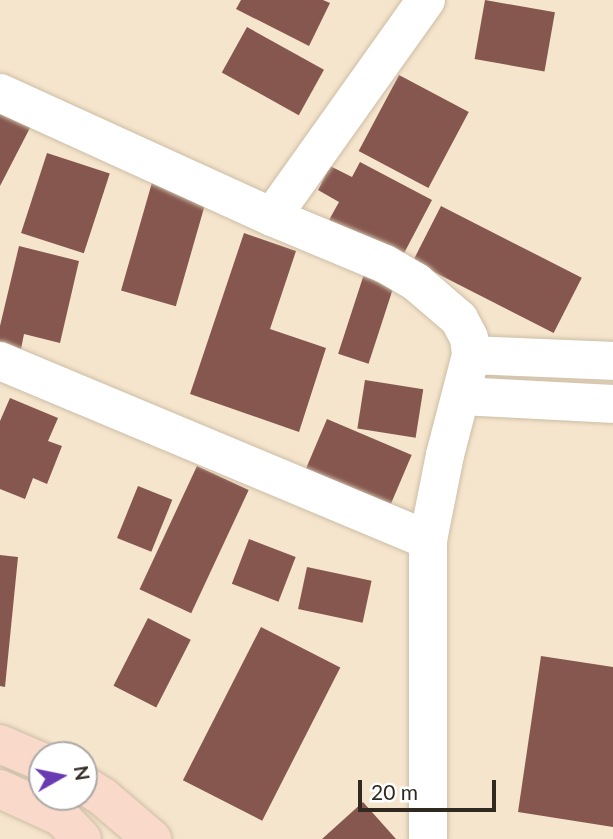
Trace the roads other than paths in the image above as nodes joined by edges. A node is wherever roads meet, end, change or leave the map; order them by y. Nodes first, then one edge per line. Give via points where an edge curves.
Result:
1 (426, 0) edge
2 (0, 93) edge
3 (272, 217) junction
4 (471, 355) junction
5 (0, 361) edge
6 (613, 361) edge
7 (461, 397) junction
8 (613, 404) edge
9 (428, 540) junction
10 (0, 744) edge
11 (28, 756) edge
12 (0, 789) edge
13 (98, 794) edge
14 (82, 839) edge
15 (152, 839) edge
16 (428, 839) edge

1 - 3 street
2 - 3 street
3 - 4 street via 385,264 416,282 459,319
4 - 6 street
4 - 7 street
5 - 9 street
7 - 8 street
7 - 9 street
9 - 16 street
10 - 11 main road
12 - 14 main road via 61,817
13 - 15 main road

